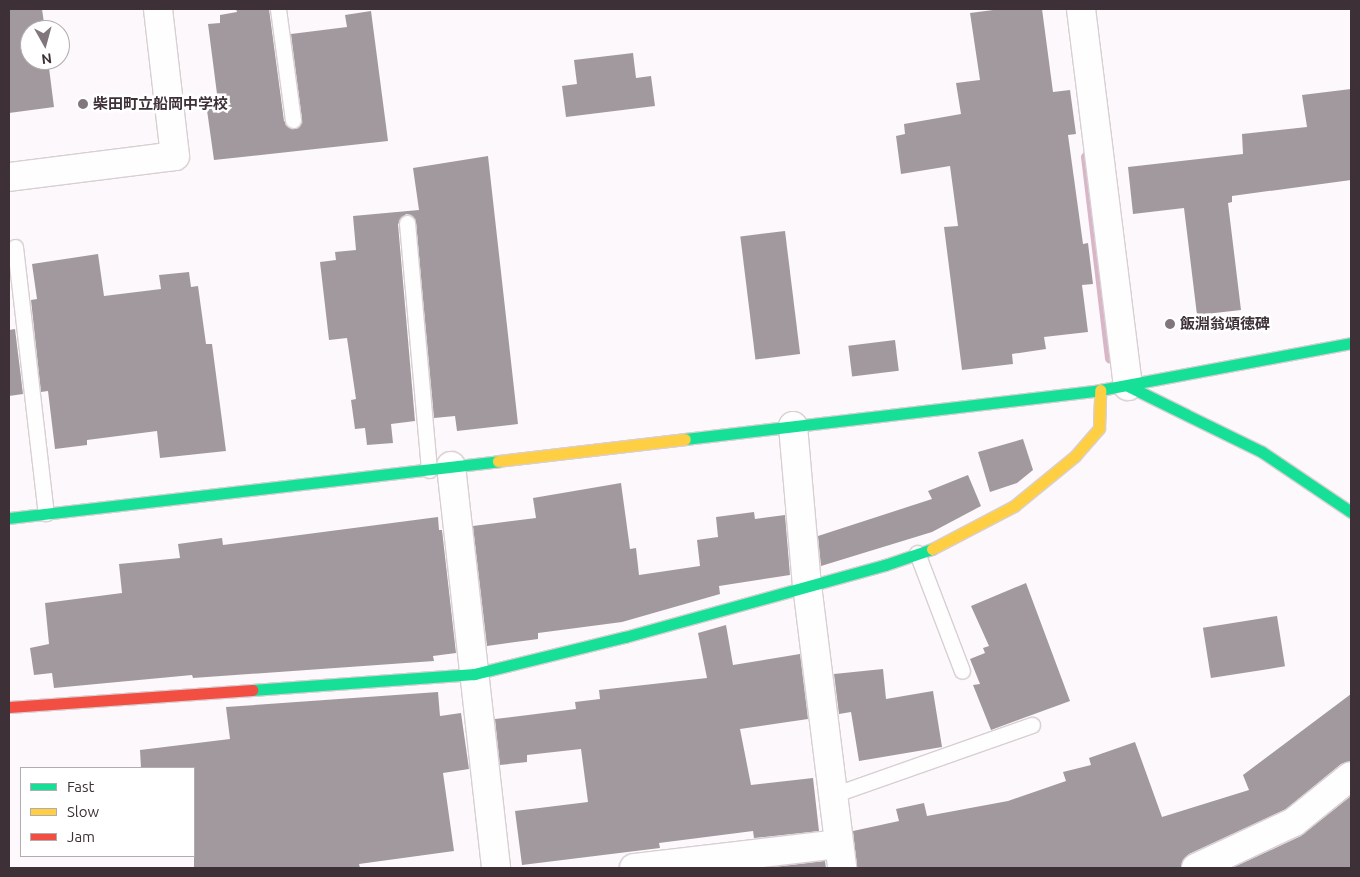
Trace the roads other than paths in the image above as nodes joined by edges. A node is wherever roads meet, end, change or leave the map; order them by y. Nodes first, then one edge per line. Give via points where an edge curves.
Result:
1 (158, 9) edge
2 (278, 9) edge
3 (1081, 9) edge
4 (293, 120) dead end
5 (9, 178) edge
6 (407, 223) dead end
7 (15, 247) dead end
8 (1351, 343) edge
9 (1128, 386) junction
10 (1100, 390) junction
11 (793, 426) junction
12 (440, 468) junction
13 (1351, 512) edge
14 (46, 513) junction
15 (9, 518) edge
16 (917, 554) junction
17 (807, 585) junction
18 (962, 671) dead end
19 (474, 674) junction
20 (9, 707) edge
21 (1032, 725) dead end
22 (1351, 776) edge
23 (833, 795) junction
24 (840, 856) edge
25 (496, 868) edge
26 (634, 868) edge
27 (1196, 868) edge

1 - 5 street via 175,156
2 - 4 lane
3 - 9 street
6 - 12 lane
7 - 14 lane
8 - 9 street
9 - 10 street
9 - 13 street via 1262,452
10 - 11 street
10 - 16 street via 1099,428 1075,456 1014,506 943,545
11 - 12 street
11 - 17 street
12 - 14 street
12 - 19 street
14 - 15 street
16 - 17 street
16 - 18 lane
17 - 19 street via 625,637
17 - 23 street
19 - 20 street
19 - 25 street
21 - 23 lane
22 - 27 street via 1294,822
23 - 24 street
24 - 26 street

